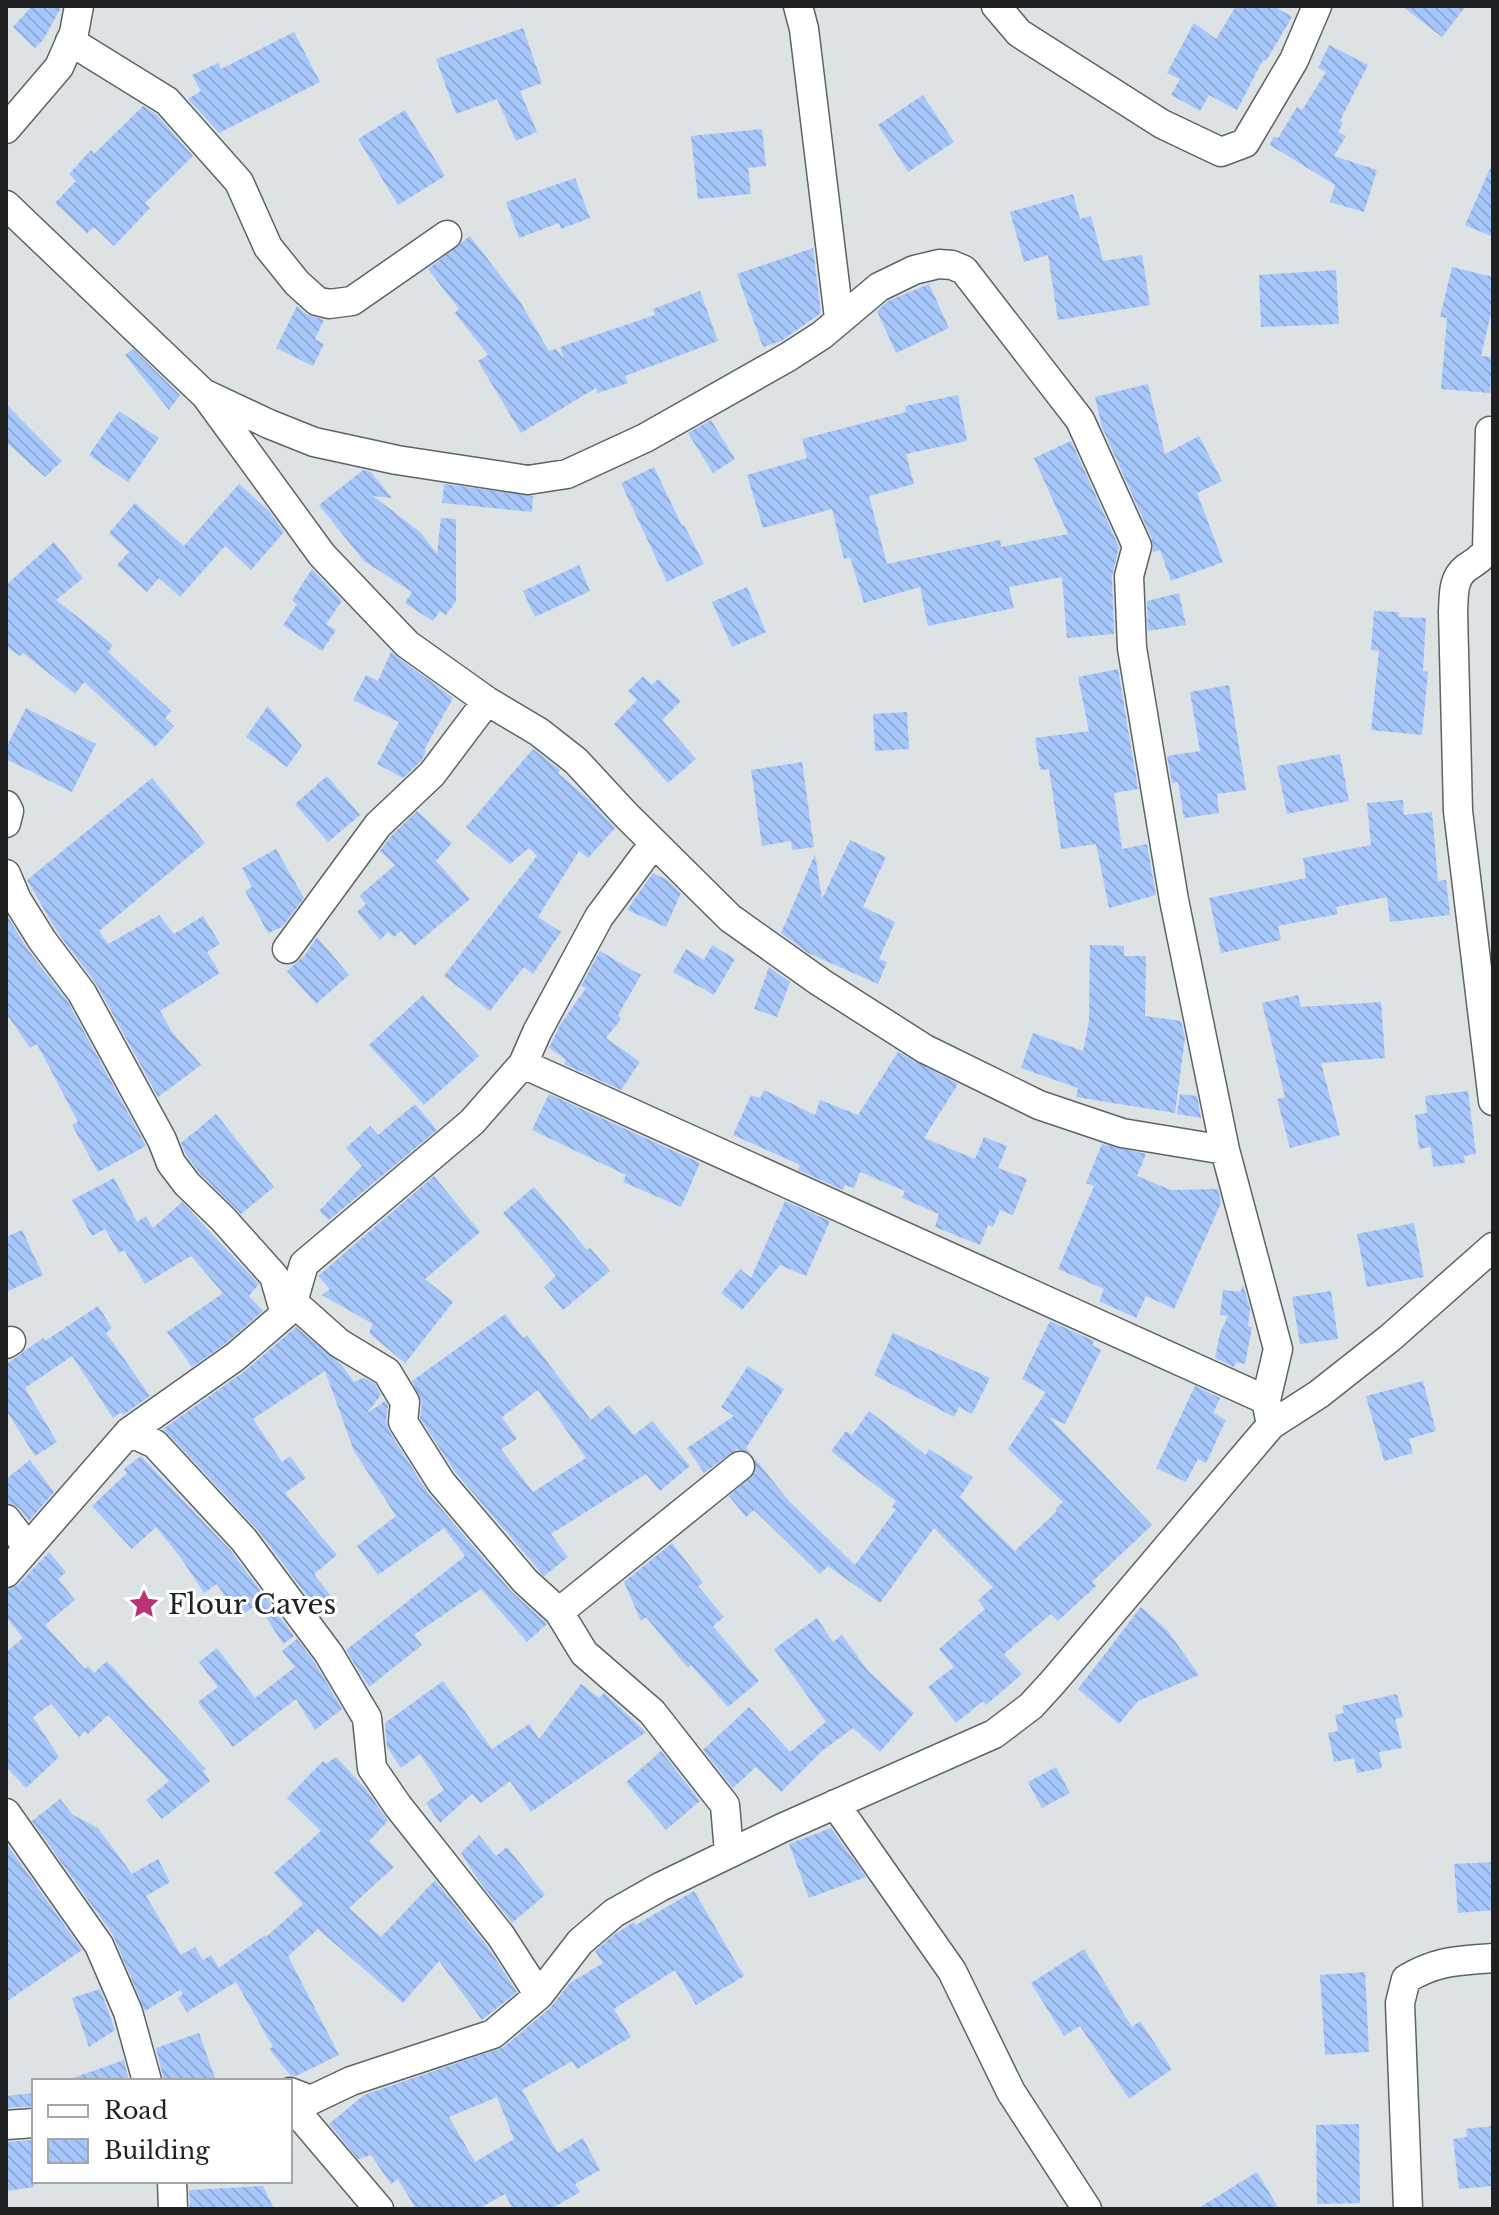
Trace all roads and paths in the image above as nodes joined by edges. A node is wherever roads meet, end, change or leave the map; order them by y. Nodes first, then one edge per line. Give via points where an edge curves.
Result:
1 (79, 6) edge
2 (798, 6) edge
3 (996, 6) edge
4 (1317, 6) edge
5 (70, 41) junction
6 (6, 129) edge
7 (6, 205) edge
8 (447, 235) dead end
9 (839, 318) junction
10 (203, 393) junction
11 (1490, 431) dead end
12 (487, 701) junction
13 (6, 805) edge
14 (6, 823) edge
15 (654, 843) junction
16 (6, 874) edge
17 (287, 949) dead end
18 (523, 1064) junction
19 (1493, 1101) edge
20 (1225, 1150) junction
21 (1493, 1247) edge
22 (289, 1308) junction
23 (1269, 1413) junction
24 (129, 1432) junction
25 (740, 1466) dead end
26 (6, 1519) edge
27 (28, 1548) junction
28 (6, 1573) edge
29 (559, 1612) junction
30 (835, 1804) junction
31 (6, 1813) edge
32 (729, 1853) junction
33 (1493, 1958) edge
34 (539, 1995) junction
35 (146, 2079) edge
36 (292, 2093) edge
37 (292, 2106) edge
38 (32, 2123) edge
39 (6, 2125) edge
40 (172, 2183) edge
41 (173, 2209) edge
42 (379, 2209) edge
43 (1087, 2209) edge
44 (1408, 2209) edge

1 - 5 street
2 - 9 street
3 - 4 street via 1032,42 1162,124 1221,152 1245,143 1294,60
5 - 6 street via 59,67
5 - 8 street via 167,101 239,182 268,247 317,301 352,301
7 - 10 street
9 - 10 street via 788,357 645,438 567,474 528,480 314,442
9 - 20 street via 902,276 939,264 964,270 1080,420 1137,546 1129,576 1132,648 1174,900
10 - 12 street via 331,565 407,644
11 - 19 street via 1487,550 1459,574 1453,612 1458,811
12 - 15 street via 576,761
12 - 17 street via 432,774 378,825
13 - 14 street
15 - 18 street via 599,917
15 - 20 street via 730,918 925,1049 1039,1105 1122,1133
16 - 22 street via 42,940 82,993 171,1163 274,1276
18 - 22 street via 472,1122 304,1264
18 - 23 street
20 - 23 street via 1278,1349
21 - 23 street via 1319,1394
22 - 24 street via 235,1357
22 - 29 street via 387,1372 405,1402 403,1422 441,1482 525,1581
23 - 30 street via 1162,1557 1031,1706 994,1734
24 - 27 street
24 - 34 street via 155,1444 244,1540 329,1654 367,1718 372,1768 501,1936
25 - 29 street
26 - 27 street
27 - 28 street
29 - 32 street via 584,1653 652,1712 725,1805
30 - 32 street
30 - 43 street via 952,1971 1011,2092
31 - 35 street via 99,1945 128,2012
32 - 34 street via 614,1913 580,1942
33 - 44 street via 1448,1961 1406,1979 1400,2003
34 - 36 street via 493,2034 351,2081 311,2100
37 - 42 street
38 - 39 street
40 - 41 street

